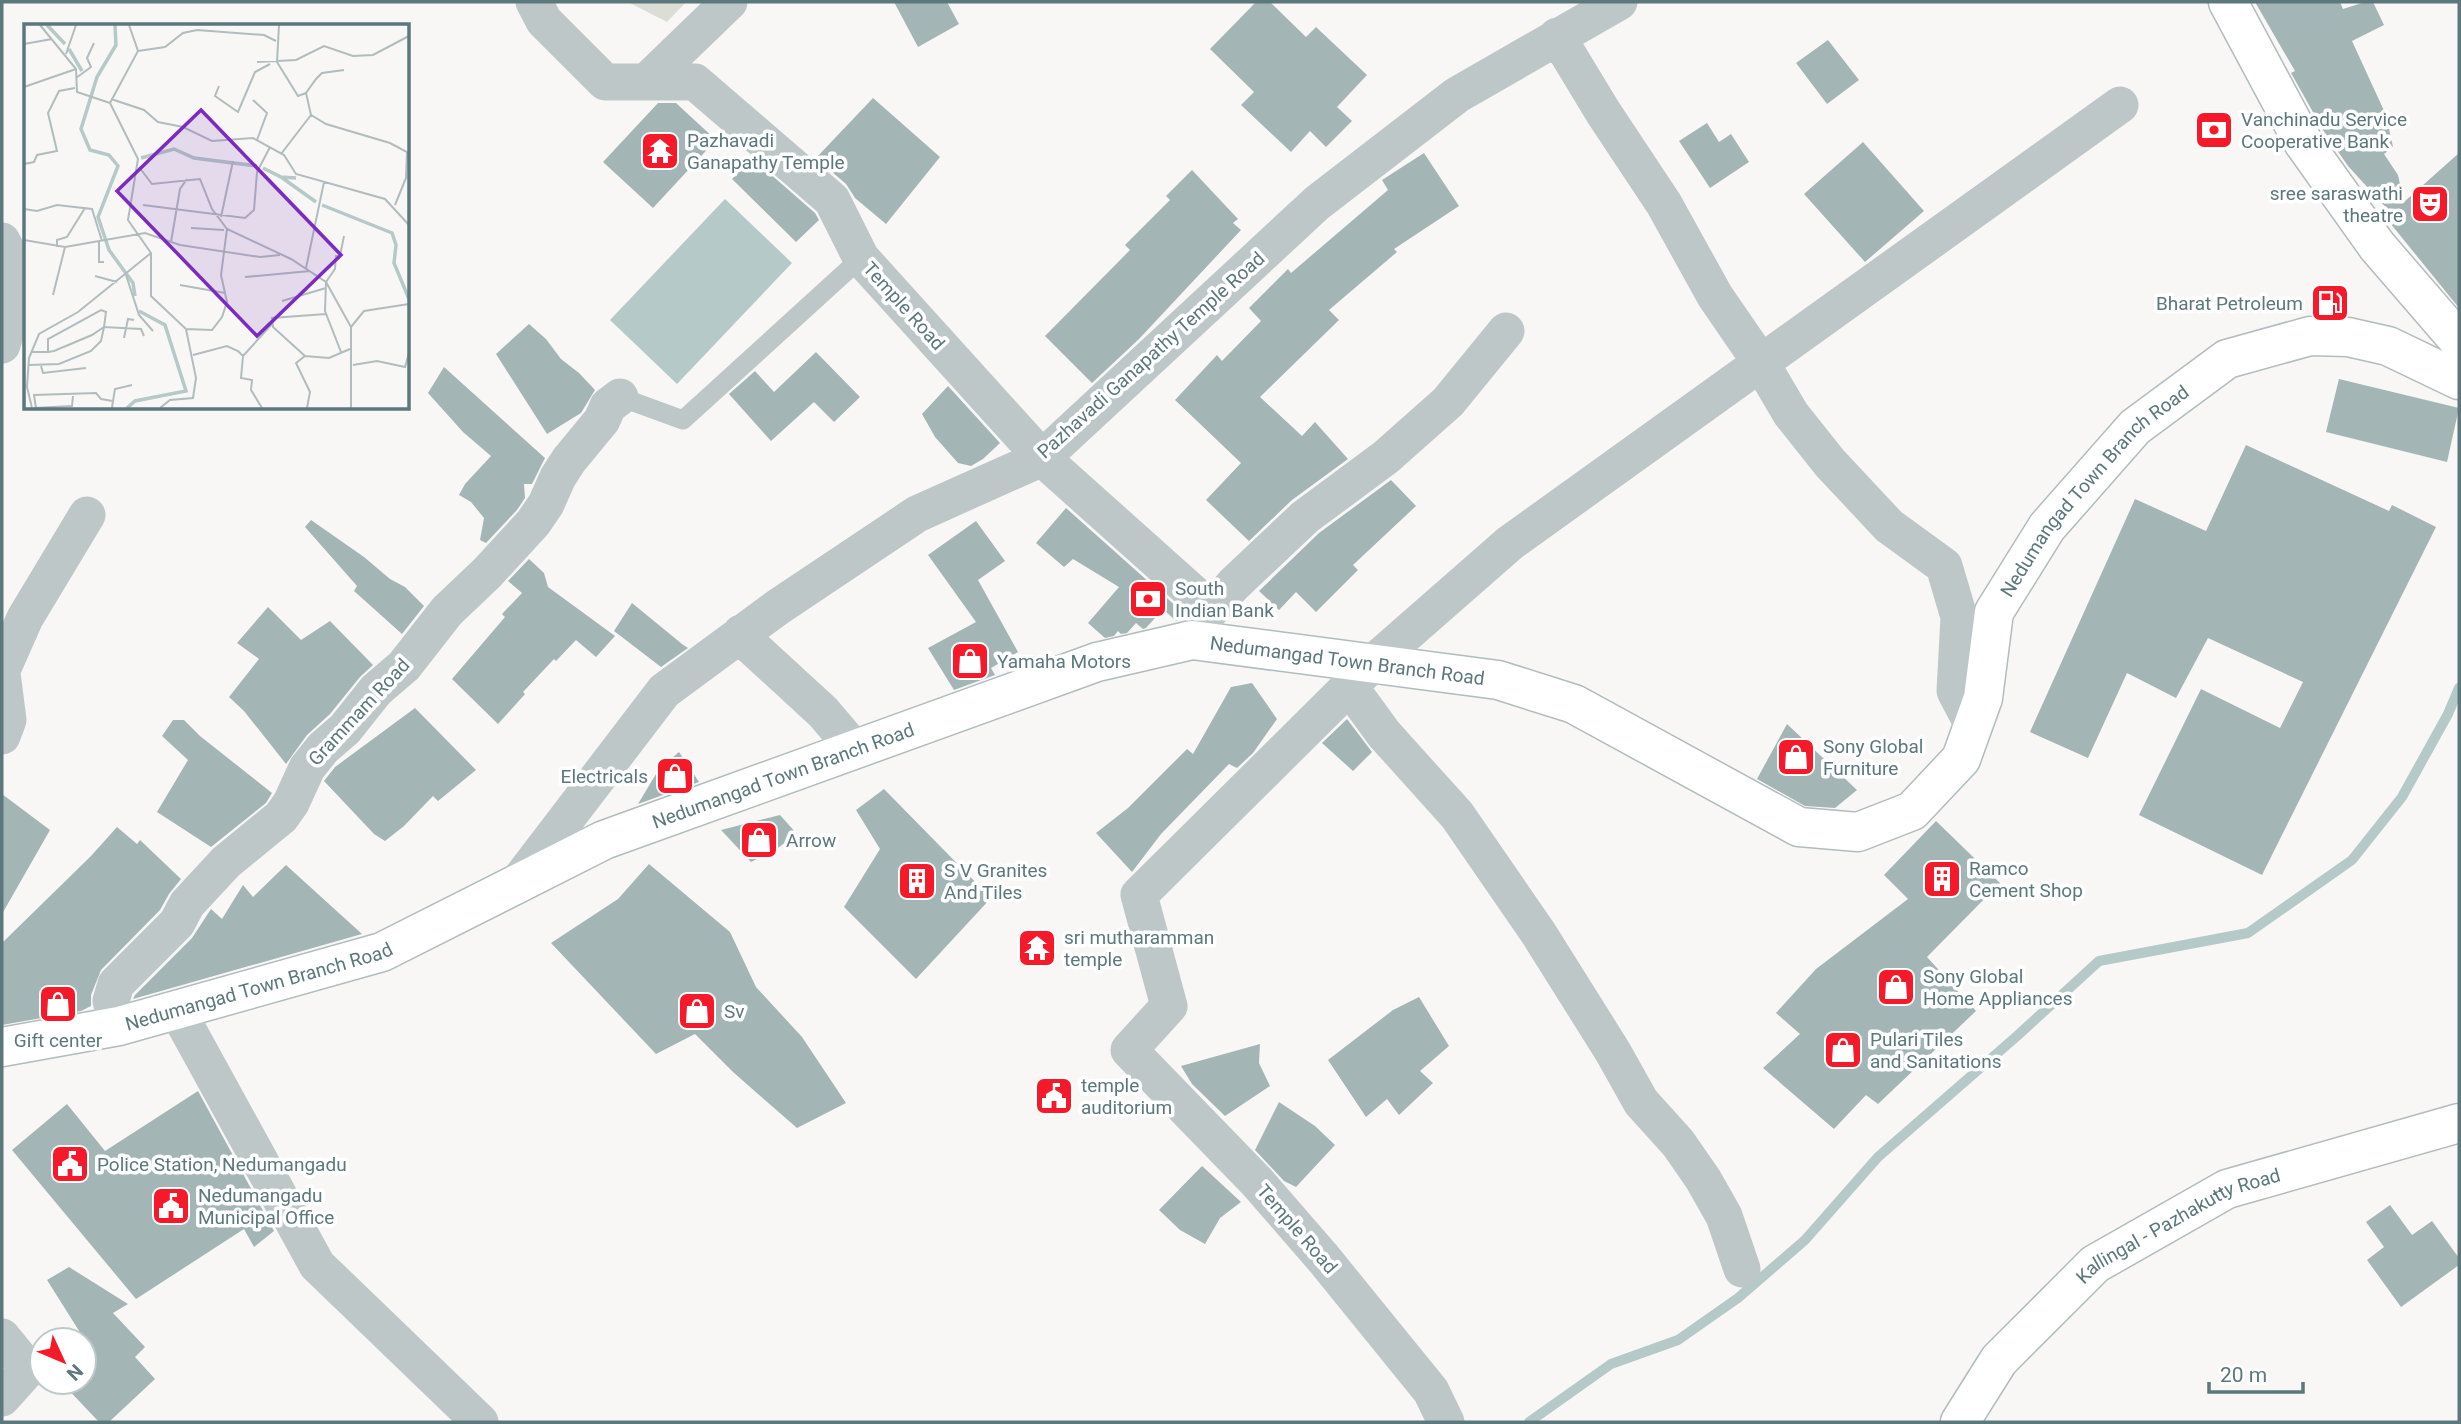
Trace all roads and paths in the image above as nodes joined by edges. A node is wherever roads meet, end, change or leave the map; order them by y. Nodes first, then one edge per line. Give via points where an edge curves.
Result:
1 (534, 2) edge
2 (729, 2) edge
3 (1619, 2) edge
4 (2228, 2) edge
5 (1557, 36) junction
6 (646, 82) junction
7 (2120, 105) dead end
8 (8, 230) edge
9 (861, 258) junction
10 (1506, 331) dead end
11 (2459, 341) edge
12 (2, 345) edge
13 (1761, 363) junction
14 (2459, 380) edge
15 (620, 397) joint
16 (1042, 458) junction
17 (87, 515) dead end
18 (1201, 626) junction
19 (741, 634) junction
20 (2, 672) edge
21 (1361, 675) junction
22 (1973, 725) junction
23 (2, 736) edge
24 (851, 751) junction
25 (515, 886) junction
26 (177, 1010) junction
27 (119, 1026) junction
28 (2, 1047) edge
29 (2459, 1123) edge
30 (1742, 1269) dead end
31 (2, 1337) edge
32 (2, 1398) edge
33 (480, 1422) edge
34 (1446, 1422) edge
35 (1959, 1422) edge

1 - 6 street, Temple Road via 544,21 605,82
2 - 6 street
3 - 5 street, Pazhavadi Ganapathy Temple Road
4 - 11 main road via 2304,142 2377,246
5 - 13 street via 1664,204 1715,296
5 - 16 street, Pazhavadi Ganapathy Temple Road via 1457,95 1317,203
6 - 9 street, Temple Road via 695,82 832,200
7 - 13 street
8 - 12 street via 22,279
9 - 15 lane via 683,420
9 - 16 street, Temple Road
10 - 18 street via 1448,402 1306,517 1234,584
13 - 21 street via 1510,543
13 - 22 street via 1791,414 1830,463 1889,526 1944,566 1959,617 1955,691
14 - 22 main road, Nedumangad Town Branch Road via 2388,346 2348,337 2309,336 2227,359 2135,427 2047,527 1994,612 1983,698
15 - 27 street, Grammam Road via 608,406 569,460 533,523 447,611 404,667 376,690 323,748 281,817 226,862 187,904 177,923 116,984 111,1001
16 - 18 street, Temple Road via 1193,593
16 - 19 street, Pazhavadi Ganapathy Temple Road via 917,514
17 - 20 street via 25,618
18 - 21 main road, Nedumangad Town Branch Road
18 - 24 main road, Nedumangad Town Branch Road
19 - 24 street via 824,712
19 - 25 street, Pazhavadi Ganapathy Temple Road via 664,691
20 - 23 street via 8,720
21 - 22 main road, Nedumangad Town Branch Road via 1498,680 1574,704 1799,827 1858,832 1912,811 1961,759
21 - 30 street via 1384,734 1457,815 1539,934 1641,1102 1703,1179 1724,1216
21 - 34 street, Temple Road via 1139,895 1169,1006 1129,1050 1324,1258 1431,1391
24 - 25 main road, Nedumangad Town Branch Road via 604,840
25 - 26 main road, Nedumangad Town Branch Road via 382,952
26 - 27 main road, Nedumangad Town Branch Road
26 - 33 street via 317,1265
27 - 28 main road, Nedumangad Town Branch Road
29 - 35 main road, Kallingal - Pazhakutty Road via 2227,1189 2095,1264 1999,1360
31 - 32 street via 28,1369

